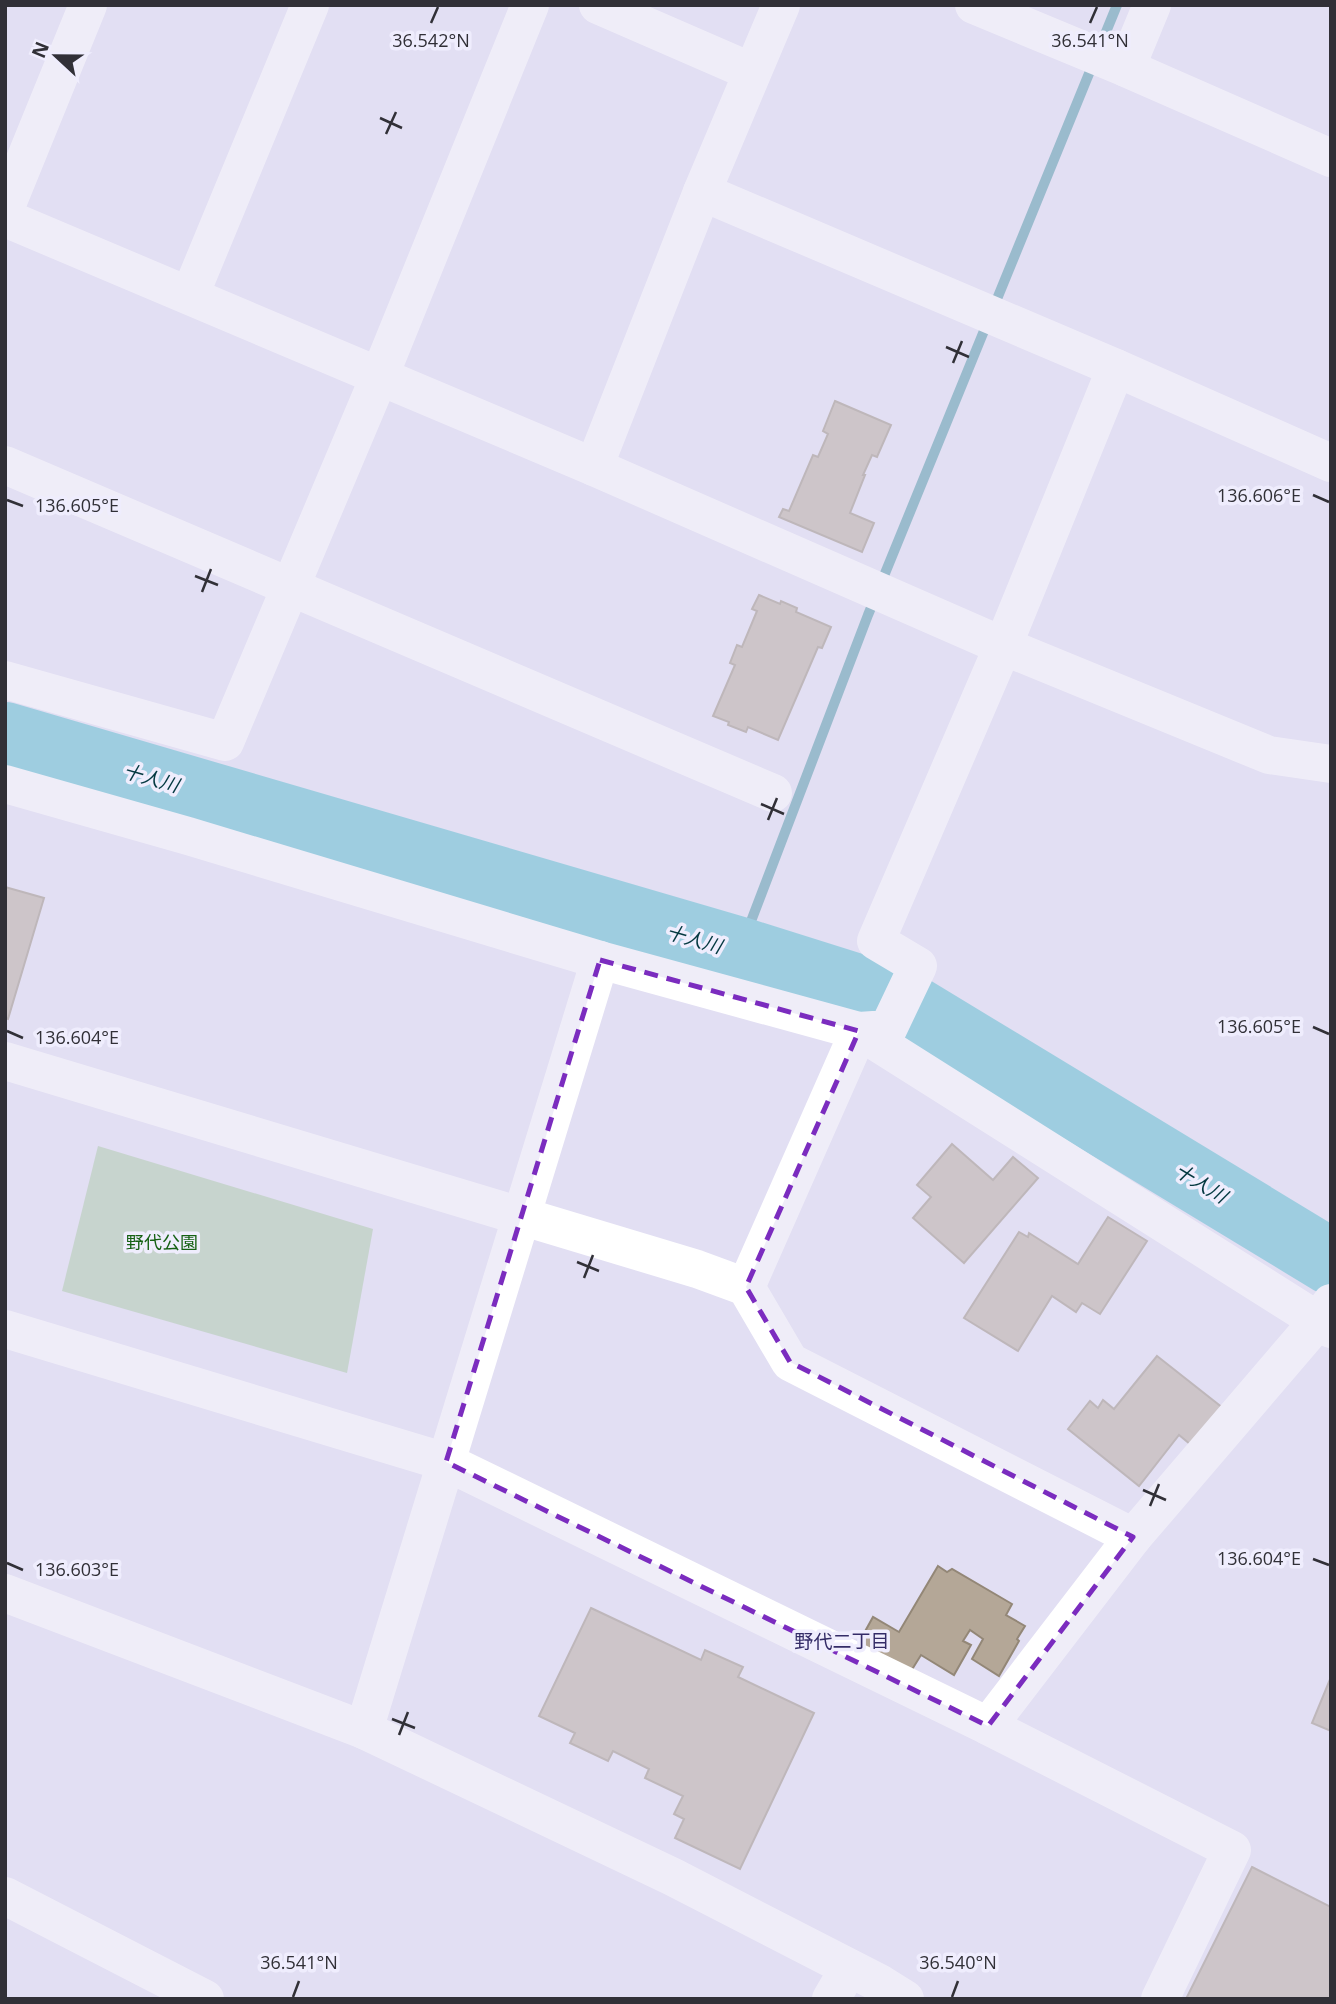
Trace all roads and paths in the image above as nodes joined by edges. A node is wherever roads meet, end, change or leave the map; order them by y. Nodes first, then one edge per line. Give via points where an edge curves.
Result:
1 (88, 5) edge
2 (310, 5) edge
3 (530, 5) edge
4 (598, 5) edge
5 (781, 5) edge
6 (974, 5) edge
7 (1152, 5) edge
8 (1106, 60) junction
9 (752, 72) junction
10 (1331, 158) edge
11 (702, 192) junction
12 (5, 209) edge
13 (5, 218) edge
14 (190, 295) junction
15 (1116, 368) junction
16 (380, 375) junction
17 (1331, 463) edge
18 (5, 465) edge
19 (594, 467) junction
20 (290, 587) junction
21 (1003, 646) junction
22 (5, 680) edge
23 (1331, 764) edge
24 (5, 783) edge
25 (773, 793) dead end
26 (600, 960) junction
27 (874, 1030) junction
28 (5, 1061) edge
29 (522, 1215) junction
30 (746, 1287) junction
31 (1327, 1314) edge
32 (5, 1329) edge
33 (446, 1462) junction
34 (1133, 1537) junction
35 (8, 1603) edge
36 (988, 1726) junction
37 (364, 1730) junction
38 (5, 1896) edge
39 (840, 1983) edge
40 (205, 1999) edge
41 (905, 1999) edge
42 (1160, 1999) edge

1 - 12 street
2 - 14 street
3 - 16 street
4 - 9 street
5 - 9 street
6 - 8 street
7 - 8 street
8 - 10 street
9 - 11 street
11 - 15 street
11 - 19 street
13 - 14 street
14 - 16 street
15 - 17 street
15 - 21 street
16 - 19 street
16 - 20 street
18 - 20 street
19 - 21 street
20 - 22 street via 225,742
20 - 25 street
21 - 23 street via 1269,755
21 - 27 street via 876,941 918,966
24 - 26 street
26 - 27 street
26 - 29 street
27 - 30 street
27 - 31 street
28 - 29 street
29 - 30 street
29 - 33 street
30 - 34 street via 790,1362
31 - 34 street
32 - 33 street
33 - 36 street
33 - 37 street
34 - 36 street
35 - 37 street
36 - 42 street via 1232,1850
37 - 39 street via 673,1877
38 - 40 street
39 - 41 street

